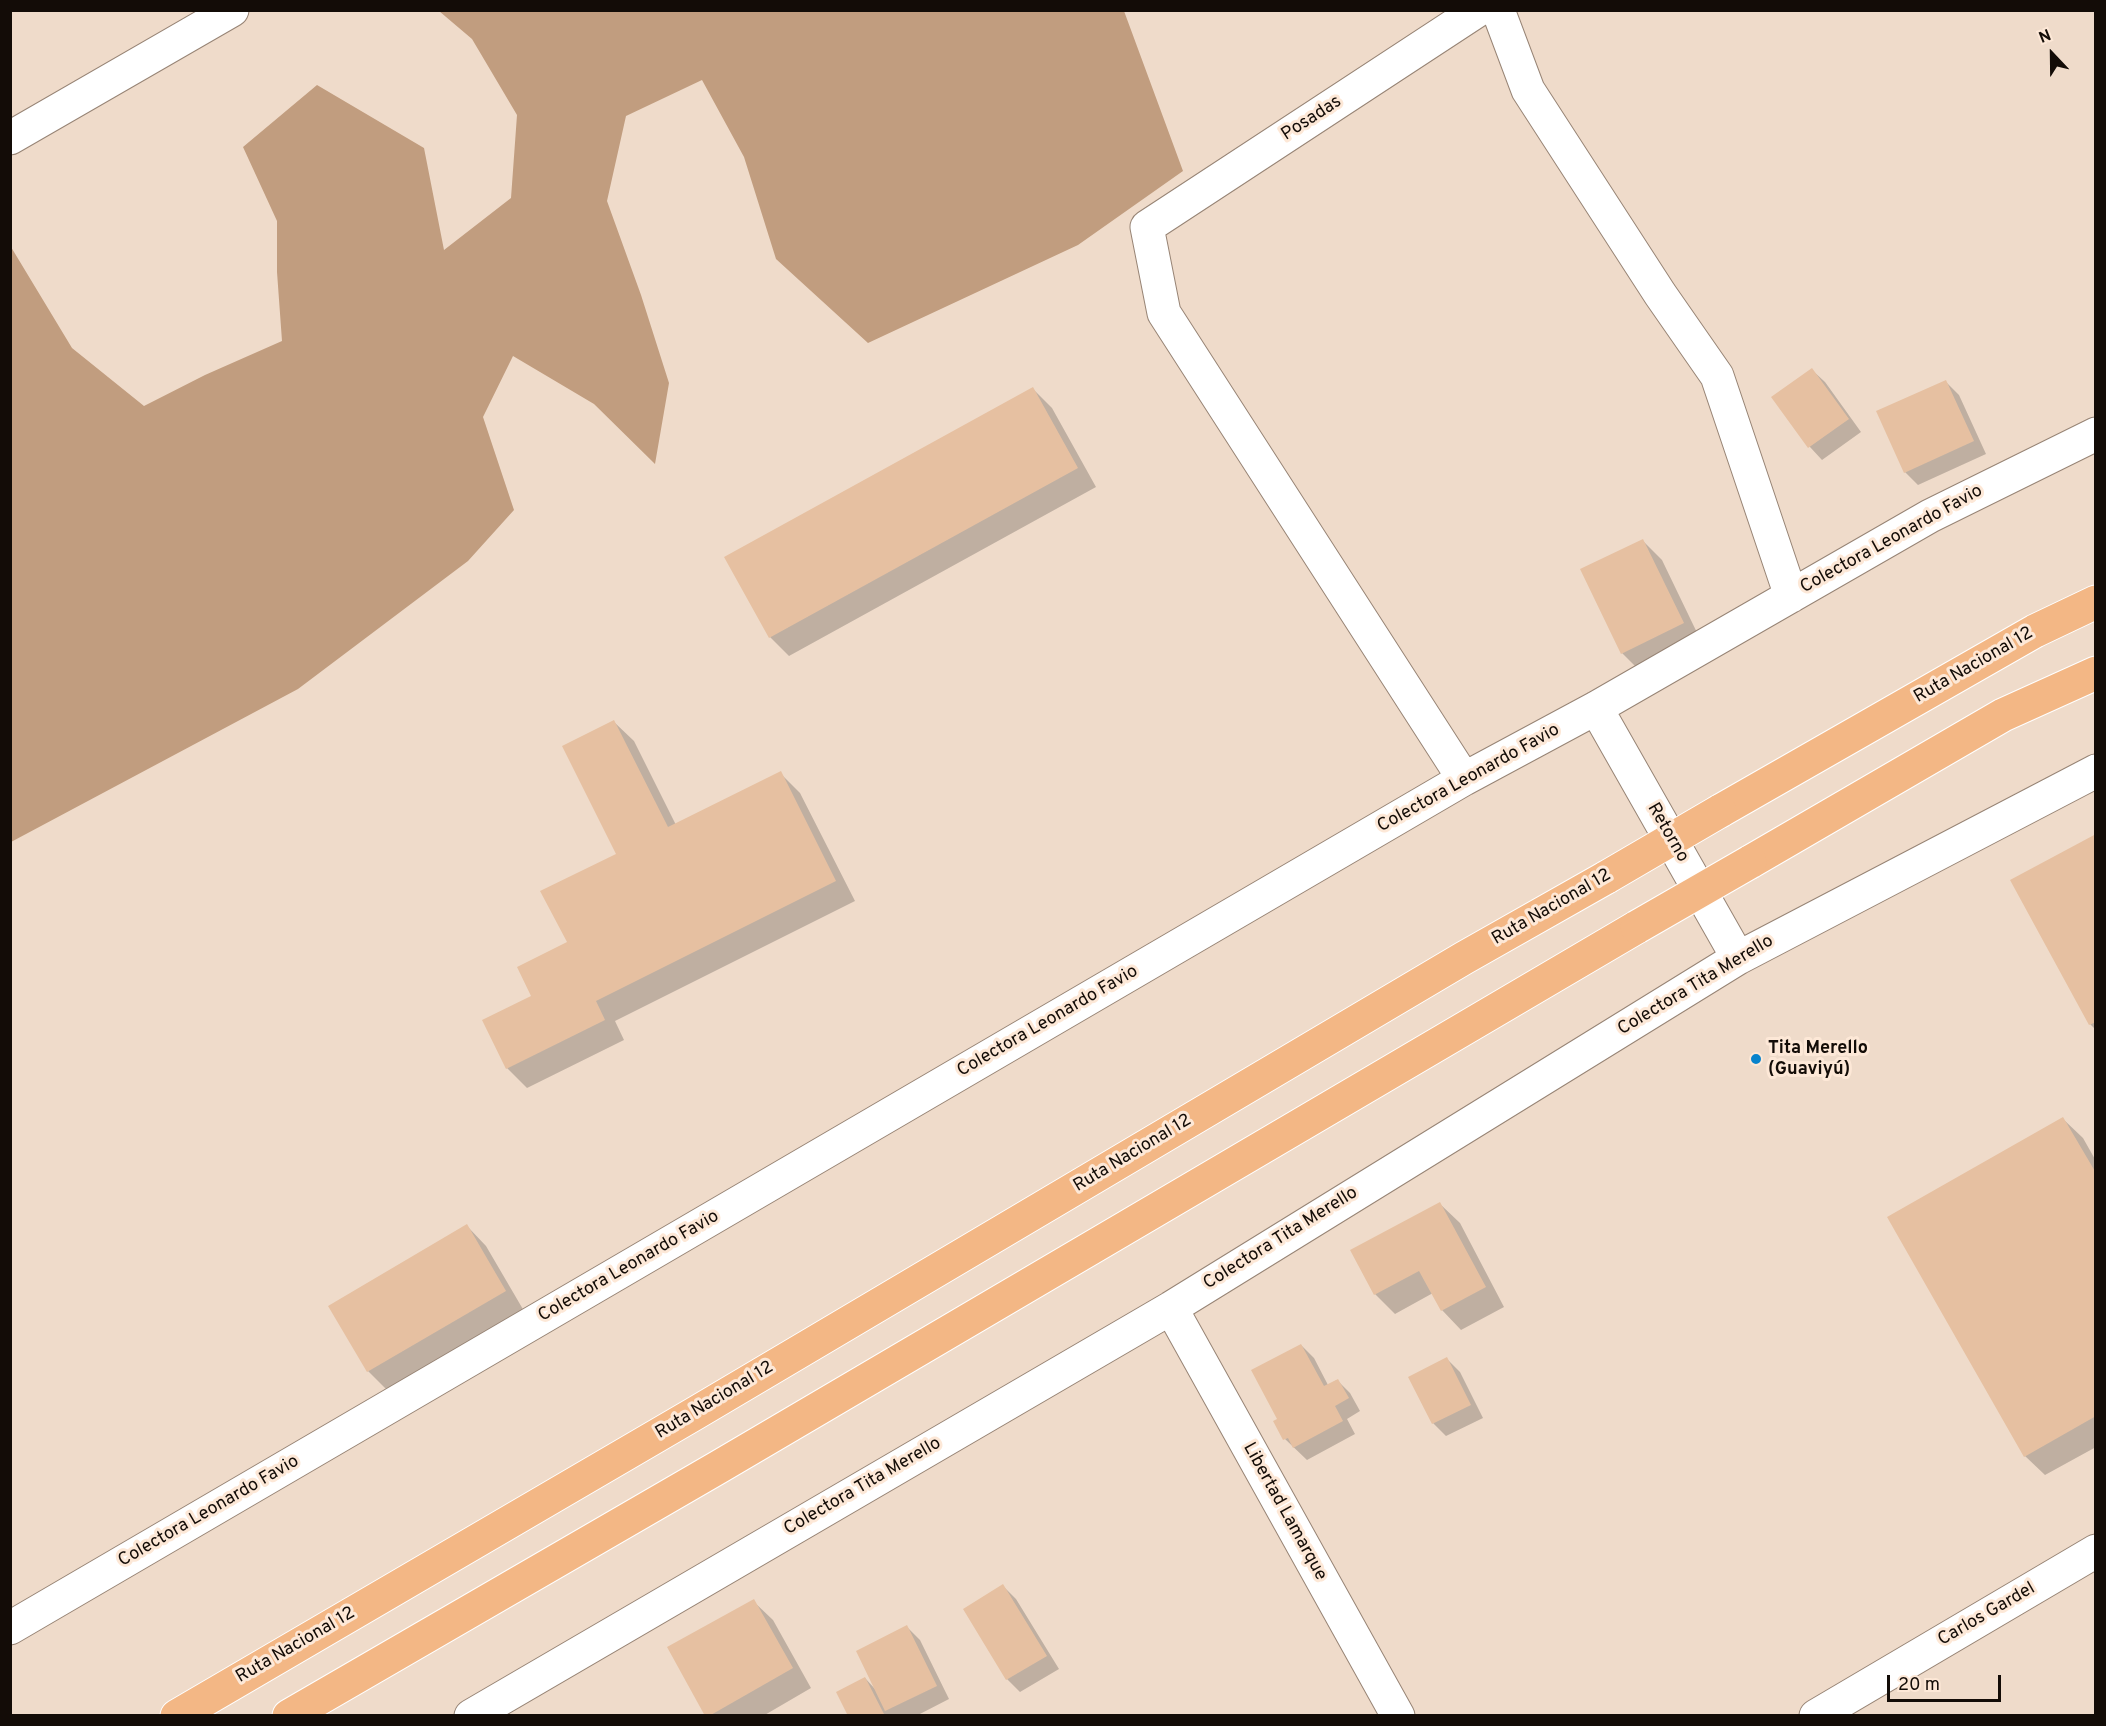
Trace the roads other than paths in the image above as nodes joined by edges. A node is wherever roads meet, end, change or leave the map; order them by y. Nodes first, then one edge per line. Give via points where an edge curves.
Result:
1 (232, 10) edge
2 (1478, 10) edge
3 (1498, 10) edge
4 (10, 138) edge
5 (2096, 434) edge
6 (1791, 596) junction
7 (2096, 602) edge
8 (2096, 673) edge
9 (1596, 708) junction
10 (2096, 771) edge
11 (1464, 780) junction
12 (1738, 958) junction
13 (1171, 1308) junction
14 (2096, 1551) edge
15 (10, 1628) edge
16 (177, 1716) edge
17 (289, 1716) edge
18 (471, 1716) edge
19 (1398, 1716) edge
20 (1816, 1716) edge

1 - 4 street
2 - 11 street, Posadas via 1147,227 1164,313
3 - 6 street via 1528,90 1717,376
5 - 6 street, Colectora Leonardo Favio via 1930,516
6 - 9 street, Colectora Leonardo Favio
7 - 16 highway, Ruta Nacional 12, bridge via 2035,631 1464,958
8 - 17 highway, bridge via 2003,715
9 - 11 street, Colectora Leonardo Favio
9 - 12 street, Retorno
10 - 12 street, Colectora Tita Merello
11 - 15 street, Colectora Leonardo Favio
12 - 13 street, Colectora Tita Merello
13 - 18 street, Colectora Tita Merello
13 - 19 street, Libertad Lamarque
14 - 20 street, Carlos Gardel

